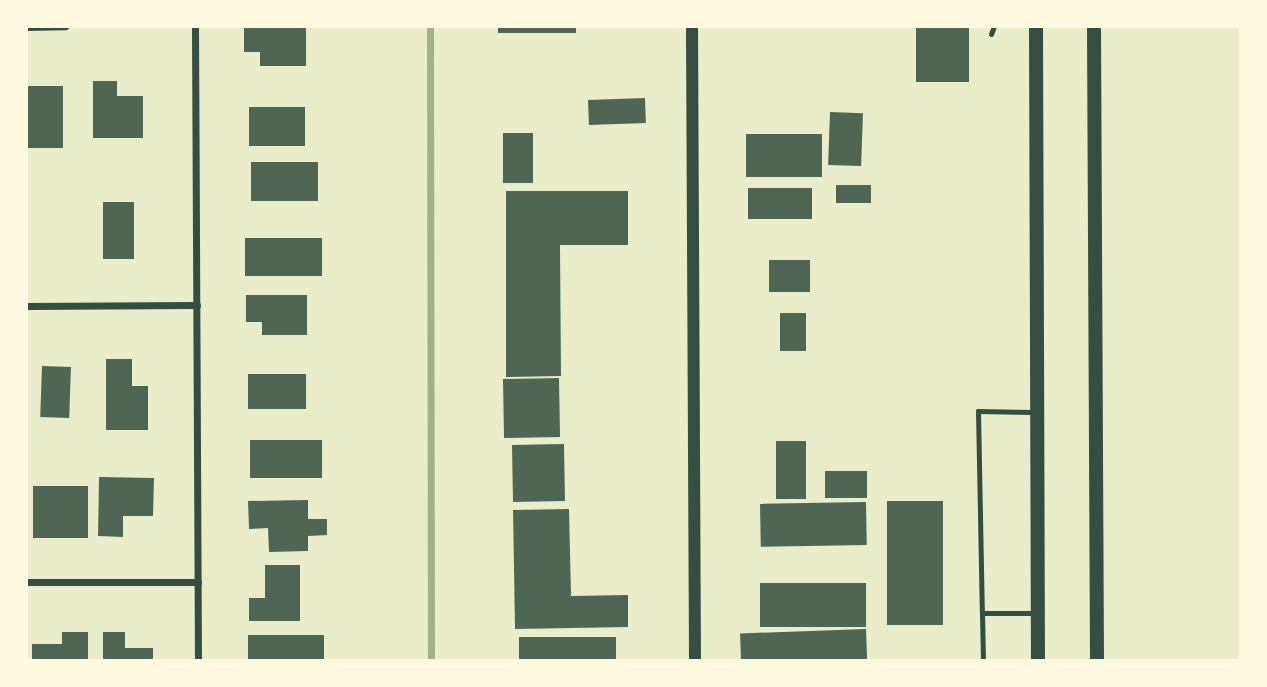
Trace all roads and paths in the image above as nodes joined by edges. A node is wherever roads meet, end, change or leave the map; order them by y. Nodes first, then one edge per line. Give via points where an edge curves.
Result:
1 (65, 26) edge
2 (195, 26) edge
3 (692, 26) edge
4 (994, 26) edge
5 (1036, 26) edge
6 (1094, 26) edge
7 (26, 27) edge
8 (991, 34) dead end
9 (197, 305) junction
10 (26, 306) edge
11 (1037, 412) junction
12 (26, 582) edge
13 (198, 582) junction
14 (982, 613) junction
15 (1038, 613) junction
16 (198, 661) edge
17 (695, 661) edge
18 (983, 661) edge
19 (1038, 661) edge
20 (1097, 661) edge

1 - 7 street
2 - 9 street
3 - 17 street
4 - 8 lane
5 - 11 main road
6 - 20 main road
9 - 10 street
9 - 13 street
11 - 14 lane via 978,411
11 - 15 main road
12 - 13 street
13 - 16 street
14 - 15 lane
14 - 18 lane
15 - 19 main road

